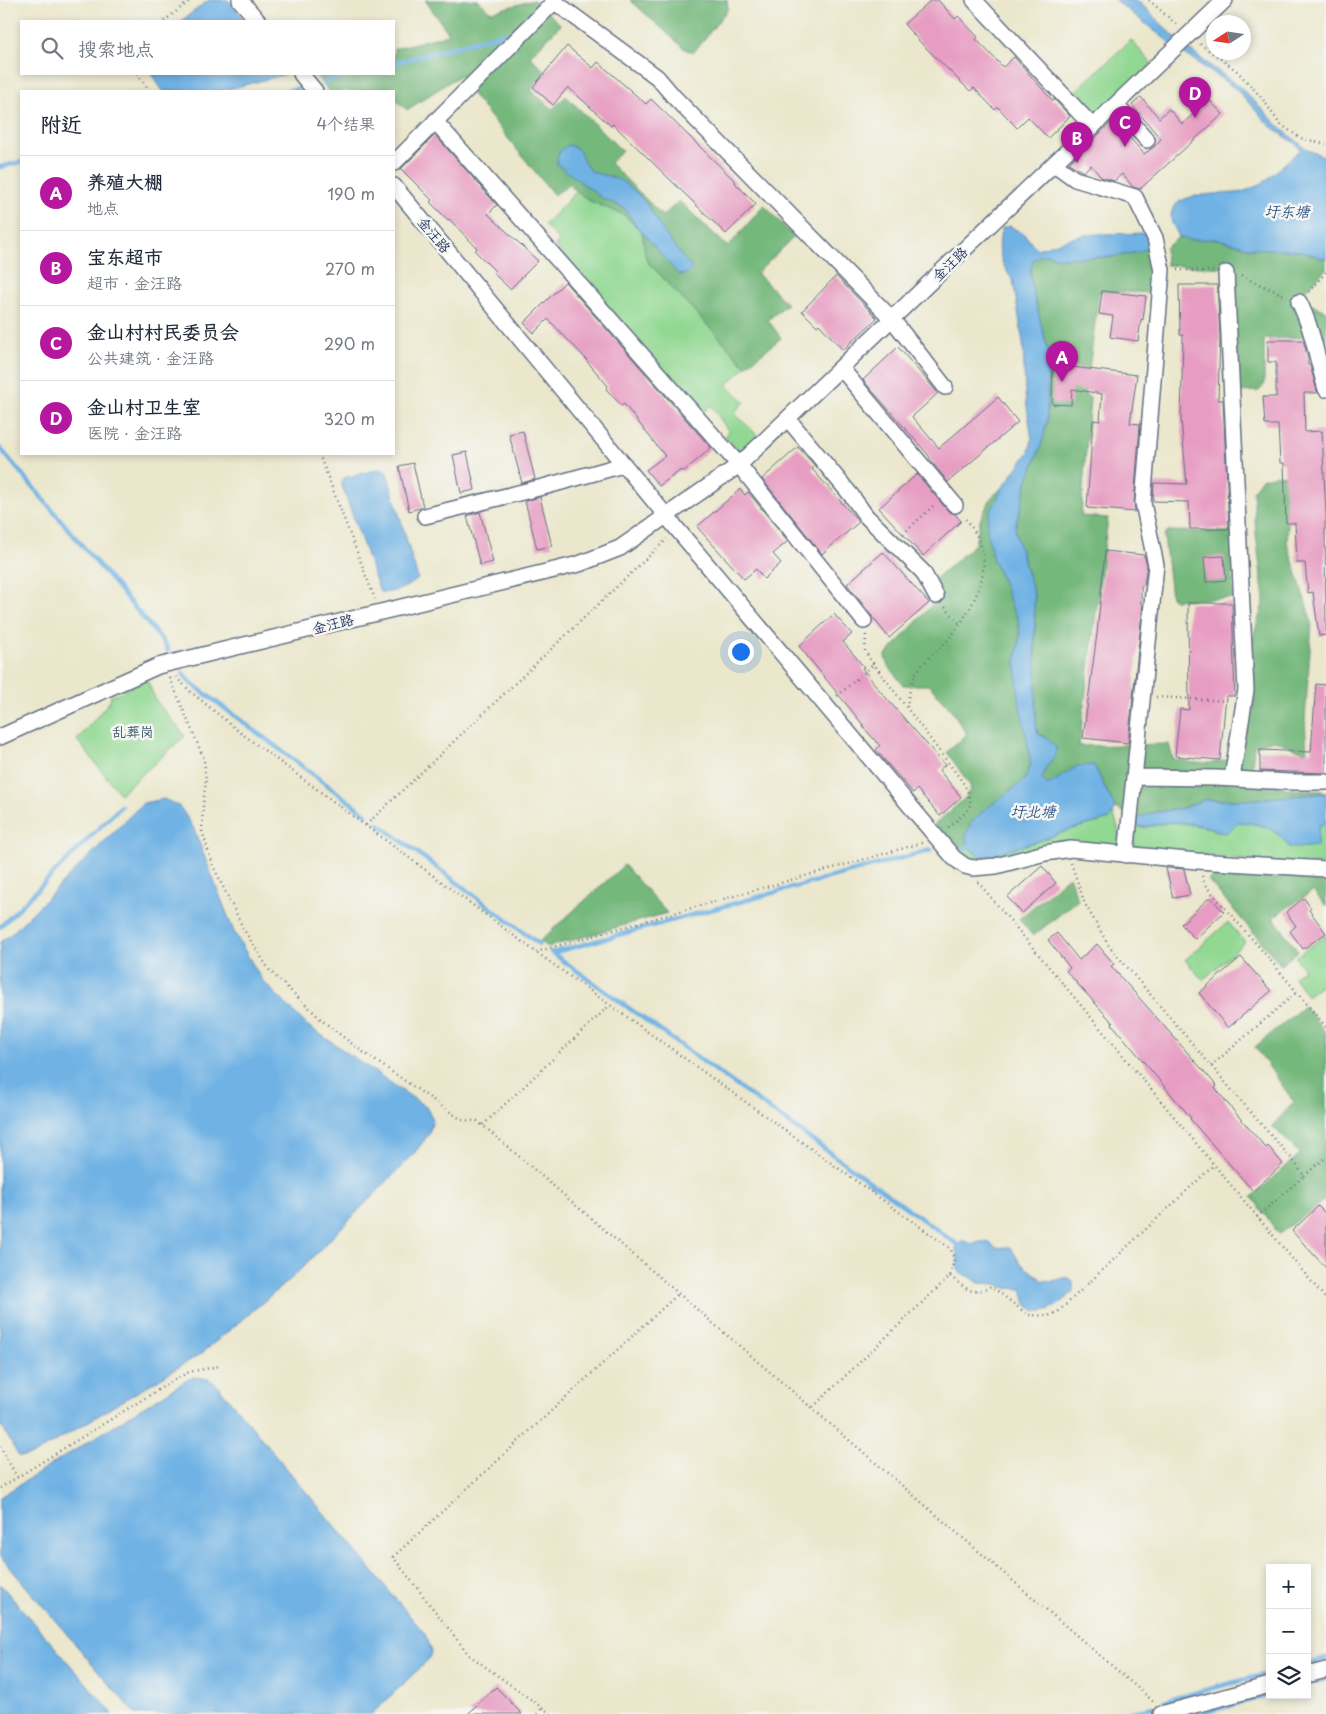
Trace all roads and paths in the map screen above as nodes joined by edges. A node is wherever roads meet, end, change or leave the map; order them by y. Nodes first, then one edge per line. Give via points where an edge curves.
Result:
1 (192, 0) edge
2 (240, 0) edge
3 (974, 0) edge
4 (1149, 0) edge
5 (1225, 0) edge
6 (554, 1) edge
7 (165, 20) edge
8 (257, 20) edge
9 (1188, 36) junction
10 (138, 75) edge
11 (302, 75) edge
12 (149, 90) edge
13 (314, 90) edge
14 (1116, 105) junction
15 (435, 121) junction
16 (1093, 127) junction
17 (1147, 140) dead end
18 (1326, 144) edge
19 (395, 162) edge
20 (1054, 164) junction
21 (395, 187) edge
22 (1326, 272) edge
23 (1226, 273) dead end
24 (1300, 302) joint
25 (892, 319) junction
26 (841, 368) junction
27 (945, 387) dead end
28 (1326, 389) edge
29 (788, 419) junction
30 (319, 455) edge
31 (624, 464) junction
32 (740, 465) junction
33 (950, 500) junction
34 (425, 516) dead end
35 (666, 516) junction
36 (677, 529) junction
37 (893, 544) junction
38 (936, 596) joint
39 (380, 612) junction
40 (864, 621) joint
41 (959, 623) junction
42 (874, 664) junction
43 (164, 665) junction
44 (1142, 696) junction
45 (1244, 699) junction
46 (826, 706) junction
47 (907, 708) junction
48 (0, 738) edge
49 (1134, 777) junction
50 (1232, 778) junction
51 (1326, 782) edge
52 (366, 825) junction
53 (937, 838) junction
54 (1071, 849) junction
55 (1126, 854) junction
56 (1197, 862) junction
57 (965, 866) junction
58 (1326, 869) edge
59 (536, 952) junction
60 (1297, 992) junction
61 (610, 1005) junction
62 (1326, 1027) edge
63 (1211, 1066) junction
64 (483, 1125) junction
65 (1326, 1157) edge
66 (1214, 1165) junction
67 (1304, 1176) junction
68 (1257, 1217) junction
69 (950, 1276) junction
70 (679, 1293) junction
71 (1326, 1299) edge
72 (219, 1366) dead end
73 (813, 1408) junction
74 (0, 1446) edge
75 (17, 1477) junction
76 (0, 1488) edge
77 (1326, 1670) edge
78 (1311, 1674) edge
79 (1266, 1686) edge
80 (543, 1708) junction
81 (1164, 1713) edge
82 (537, 1714) edge
83 (551, 1714) edge

1 - 7 path
2 - 8 street
3 - 16 street
4 - 9 path
5 - 9 street, 金汪路
6 - 15 street
6 - 25 street via 657,77
9 - 14 street, 金汪路
9 - 18 path via 1236,70 1262,98 1279,123 1300,138
10 - 12 path
11 - 13 street
14 - 16 street, 金汪路
14 - 17 street
15 - 19 street
15 - 32 street
16 - 20 street, 金汪路
20 - 25 street, 金汪路
20 - 44 street via 1075,179 1135,197 1155,238 1162,270 1143,503 1156,566
21 - 31 street, 金汪路
22 - 24 path
23 - 45 street
24 - 28 street
25 - 26 street, 金汪路
25 - 27 street
26 - 29 street, 金汪路
26 - 33 street
29 - 32 street, 金汪路
29 - 37 street via 866,516
30 - 39 path
31 - 34 street
31 - 35 street, 金汪路
32 - 35 street, 金汪路
32 - 40 street
33 - 37 path
33 - 41 path via 972,527 982,548 983,560 979,587
35 - 36 street
35 - 39 street, 金汪路 via 620,548 579,564
36 - 46 street
36 - 52 path
37 - 38 street via 923,572
38 - 41 path
39 - 43 street, 金汪路
40 - 42 path via 865,651
41 - 47 path via 920,668 913,680
42 - 46 path
42 - 47 path
43 - 48 street, 金汪路
43 - 52 path via 234,727
43 - 64 path via 204,759 206,780 202,831 213,866 244,930 270,971 324,1022 360,1050 462,1120 477,1121
44 - 45 path via 1221,701
44 - 49 street
45 - 50 street
46 - 53 street
47 - 53 path via 962,781 971,804
49 - 50 street
49 - 55 street
50 - 51 street
52 - 59 path
53 - 57 street
53 - 59 path
54 - 55 street
54 - 57 street via 996,866
54 - 63 path via 1071,864 1085,904 1109,946
55 - 56 street
56 - 58 street
56 - 60 path via 1205,885
57 - 66 path
59 - 61 path
60 - 62 path
60 - 63 path
61 - 64 path
61 - 69 path via 951,1249 954,1260
63 - 67 path
64 - 70 path
65 - 67 path
66 - 68 path
66 - 69 path via 1059,1311 1048,1316 1028,1315 991,1286 983,1292 970,1291
67 - 68 path
68 - 71 path
69 - 73 path
70 - 73 path
70 - 80 path via 393,1557 469,1655
72 - 75 path via 189,1372 174,1380
73 - 81 path
74 - 75 path
75 - 76 path
77 - 78 street
79 - 81 street
80 - 82 path
80 - 83 path

